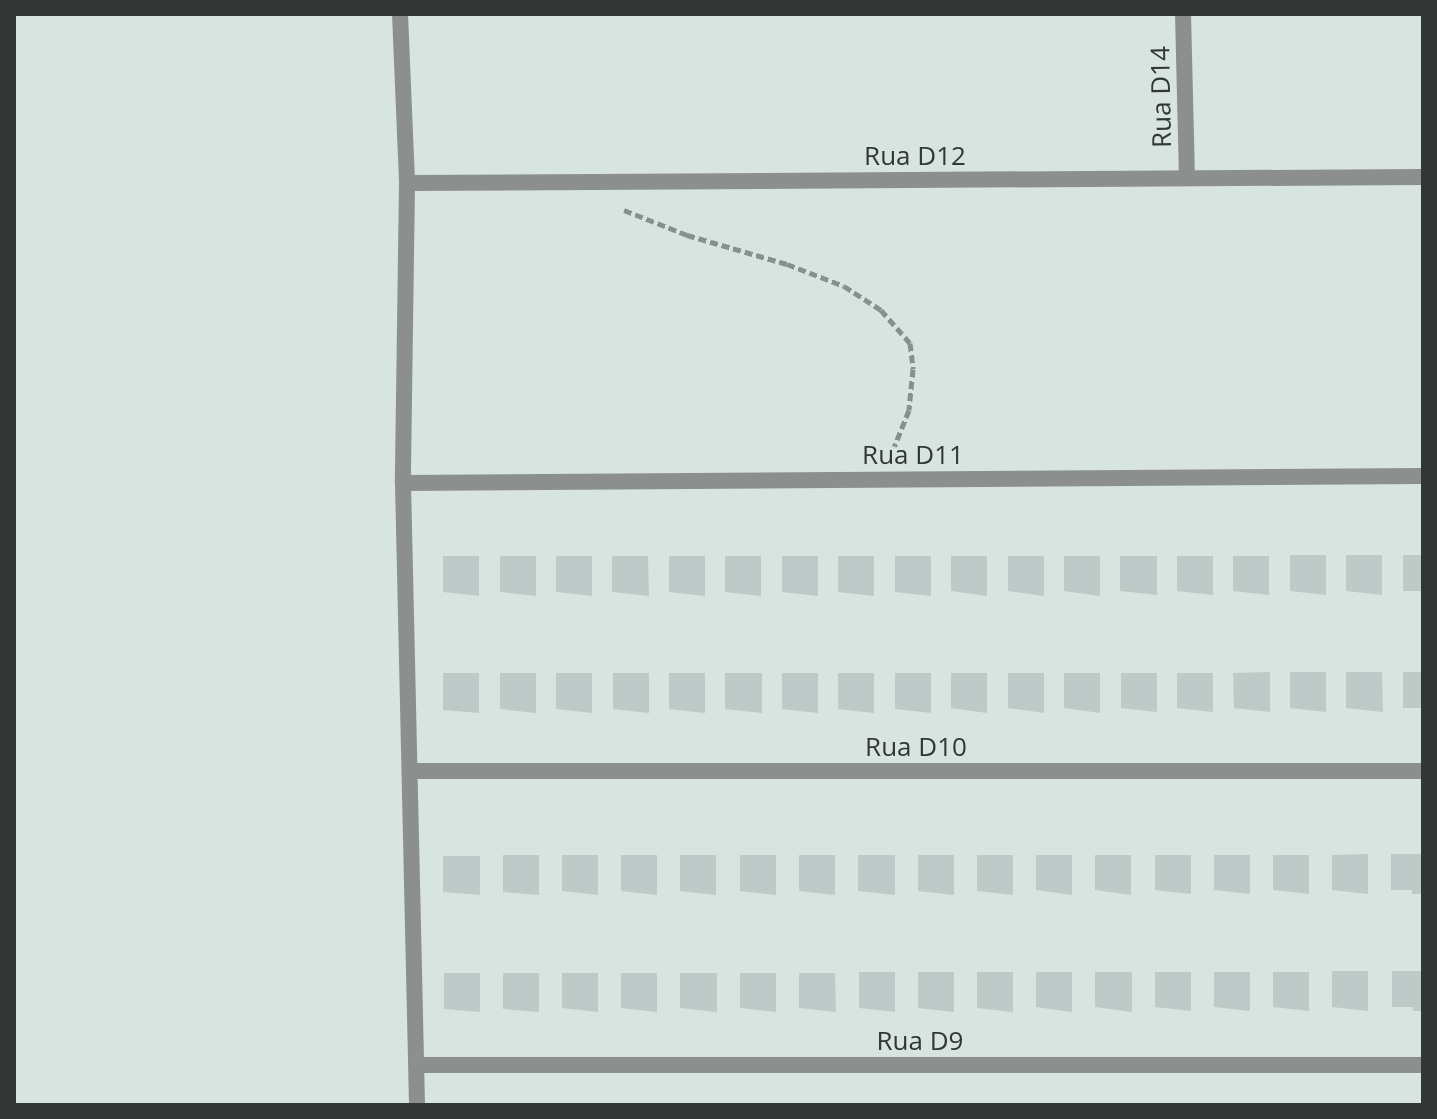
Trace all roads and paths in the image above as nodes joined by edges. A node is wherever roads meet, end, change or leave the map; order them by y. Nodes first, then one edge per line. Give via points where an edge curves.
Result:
1 (400, 14) edge
2 (1183, 14) edge
3 (1423, 177) edge
4 (1187, 178) junction
5 (407, 183) junction
6 (591, 183) junction
7 (1423, 476) edge
8 (875, 480) junction
9 (403, 483) junction
10 (410, 771) junction
11 (1423, 771) edge
12 (417, 1065) junction
13 (1423, 1065) edge
14 (417, 1105) edge

1 - 5 street
2 - 4 street, Rua D14
3 - 4 street, Rua D12
4 - 6 street, Rua D12
5 - 6 street, Rua D12
5 - 9 street
6 - 8 path via 630,214 787,264 844,286 881,310 910,343 913,369 909,410
7 - 8 street, Rua D11
8 - 9 street, Rua D11
9 - 10 street
10 - 11 street, Rua D10
10 - 12 street
12 - 13 street, Rua D9
12 - 14 street

